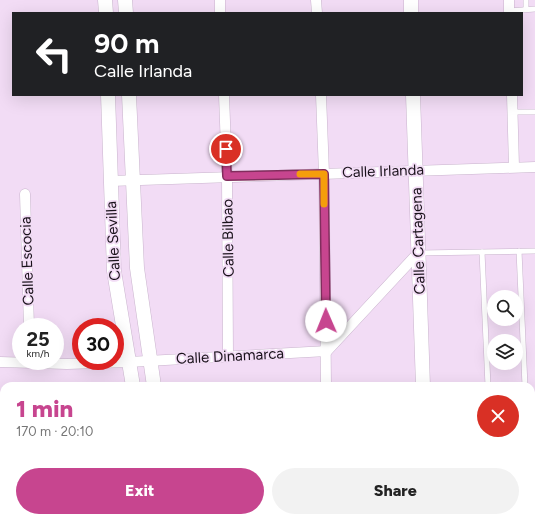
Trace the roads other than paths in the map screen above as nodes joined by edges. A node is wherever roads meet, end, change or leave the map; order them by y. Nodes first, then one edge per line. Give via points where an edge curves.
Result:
1 (105, 0) edge
2 (125, 0) edge
3 (220, 0) edge
4 (316, 0) edge
5 (411, 0) edge
6 (509, 0) edge
7 (526, 0) edge
8 (526, 9) junction
9 (535, 9) edge
10 (106, 12) edge
11 (126, 12) edge
12 (220, 12) edge
13 (317, 12) edge
14 (411, 12) edge
15 (509, 12) edge
16 (108, 96) edge
17 (128, 96) edge
18 (224, 96) edge
19 (321, 96) edge
20 (413, 96) edge
21 (512, 96) edge
22 (512, 112) junction
23 (535, 112) edge
24 (514, 167) junction
25 (535, 167) edge
26 (415, 169) junction
27 (324, 174) junction
28 (227, 176) junction
29 (132, 179) junction
30 (110, 180) junction
31 (25, 194) dead end
32 (519, 251) junction
33 (535, 251) edge
34 (482, 252) junction
35 (418, 253) junction
36 (29, 318) edge
37 (327, 351) junction
38 (228, 357) junction
39 (150, 361) junction
40 (0, 362) edge
41 (12, 362) edge
42 (64, 362) edge
43 (129, 362) junction
44 (132, 382) edge
45 (153, 382) edge
46 (326, 382) edge
47 (423, 382) edge
48 (488, 382) edge
49 (525, 382) edge

1 - 10 main road
2 - 11 main road
3 - 12 street
4 - 13 street
5 - 14 main road
6 - 15 street
7 - 8 lane
8 - 9 lane
8 - 15 lane
16 - 30 main road, Calle Sevilla
17 - 29 main road, Calle Sevilla
18 - 28 street, Calle Bilbao
19 - 27 street
20 - 26 main road, Calle Cartagena
21 - 22 street
22 - 23 lane
22 - 24 street
24 - 25 street, Calle Irlanda
24 - 26 street, Calle Irlanda
26 - 27 street, Calle Irlanda
26 - 35 main road, Calle Cartagena
27 - 28 street, Calle Irlanda
27 - 37 street
28 - 29 street, Calle Irlanda
28 - 38 street, Calle Bilbao
29 - 30 street, Calle Irlanda
29 - 39 main road, Calle Sevilla via 137,268
30 - 43 main road, Calle Sevilla via 114,272
31 - 36 street, Calle Escocia
32 - 33 lane
32 - 34 lane
32 - 49 lane
34 - 35 lane
34 - 48 lane
35 - 37 street
35 - 47 main road, Calle Cartagena
37 - 38 street, Calle Dinamarca
37 - 46 street
38 - 39 street, Calle Dinamarca
39 - 43 street, Calle Dinamarca
39 - 45 main road, Calle Sevilla
40 - 41 street, Calle Dinamarca
42 - 43 street, Calle Dinamarca
43 - 44 main road, Calle Sevilla

